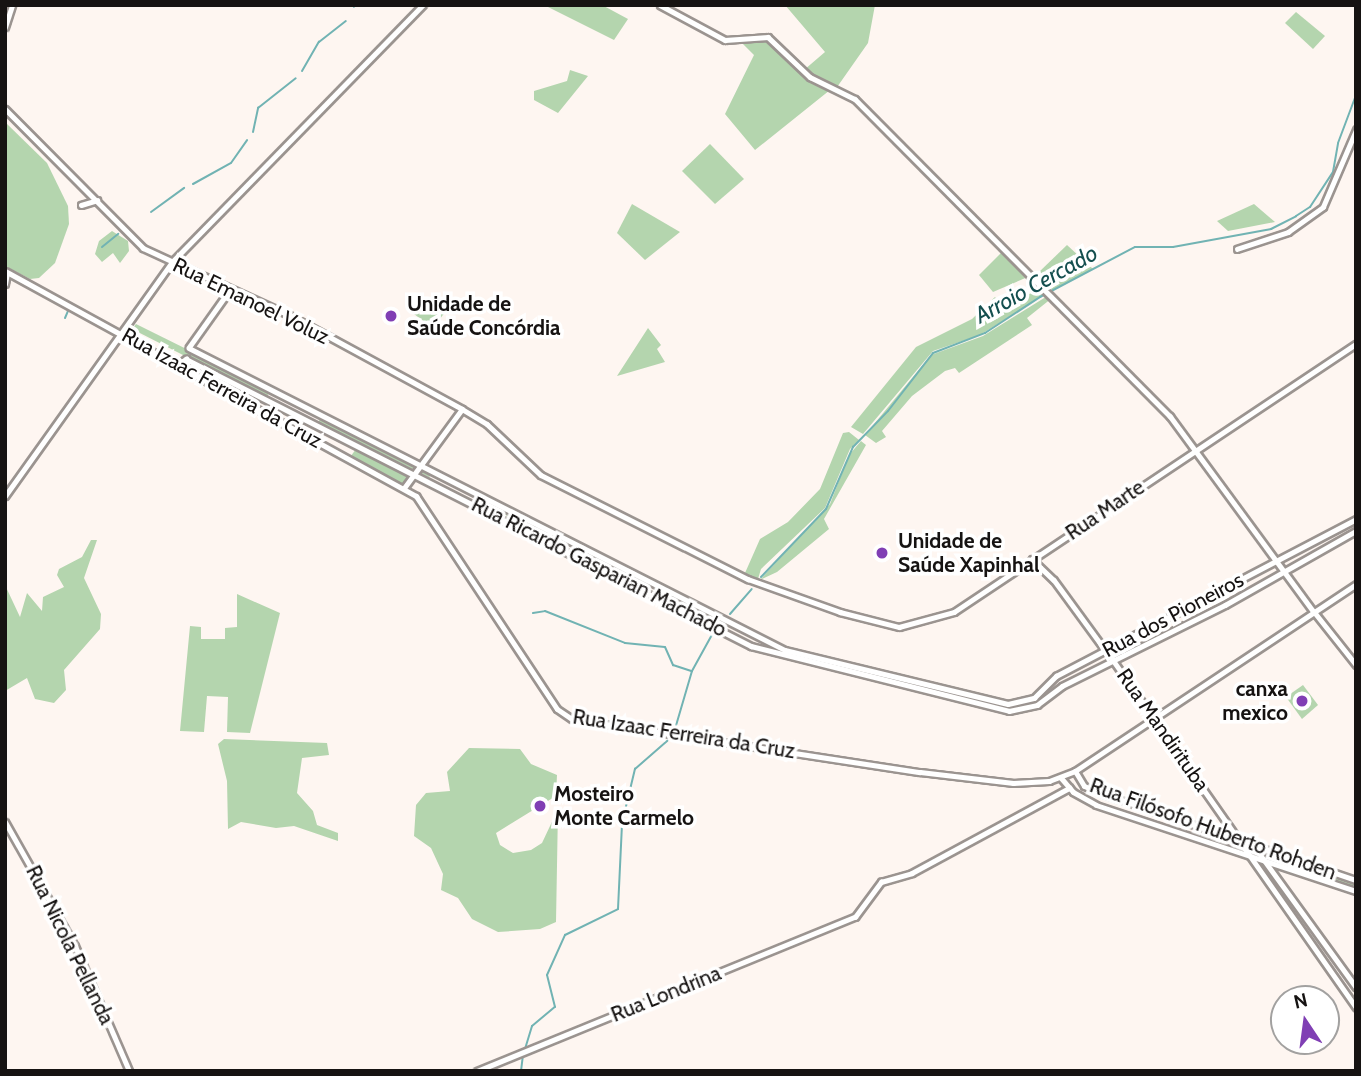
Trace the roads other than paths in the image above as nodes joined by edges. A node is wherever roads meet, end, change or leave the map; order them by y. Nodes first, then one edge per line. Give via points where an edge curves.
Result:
1 (12, 5) edge
2 (423, 5) edge
3 (660, 5) edge
4 (5, 27) edge
5 (5, 109) edge
6 (1356, 130) edge
7 (97, 200) junction
8 (81, 205) dead end
9 (1237, 248) dead end
10 (171, 263) junction
11 (6, 272) edge
12 (5, 284) edge
13 (231, 289) junction
14 (121, 332) junction
15 (1356, 344) edge
16 (178, 364) junction
17 (277, 393) junction
18 (270, 400) junction
19 (462, 409) junction
20 (318, 414) junction
21 (313, 422) junction
22 (1195, 450) junction
23 (421, 466) junction
24 (416, 472) junction
25 (435, 473) junction
26 (430, 480) junction
27 (404, 488) junction
28 (5, 496) edge
29 (1356, 519) edge
30 (1356, 531) edge
31 (1032, 559) junction
32 (1277, 561) junction
33 (1283, 570) junction
34 (1356, 584) edge
35 (840, 612) joint
36 (1314, 612) junction
37 (1106, 651) junction
38 (1113, 660) junction
39 (1356, 665) edge
40 (1034, 698) joint
41 (1037, 705) joint
42 (1154, 718) junction
43 (1075, 771) junction
44 (1061, 778) junction
45 (1084, 786) junction
46 (1069, 788) junction
47 (1106, 795) junction
48 (1102, 807) junction
49 (1163, 814) junction
50 (5, 822) edge
51 (1159, 825) junction
52 (1233, 835) junction
53 (1242, 841) junction
54 (1254, 845) junction
55 (1251, 857) junction
56 (1265, 862) junction
57 (1278, 866) junction
58 (1274, 873) junction
59 (1356, 880) edge
60 (1282, 885) junction
61 (1274, 891) junction
62 (1356, 891) edge
63 (1356, 987) edge
64 (1356, 1007) edge
65 (129, 1071) edge
66 (477, 1071) edge

1 - 4 main road
2 - 10 street
3 - 22 street via 725,40 768,37 810,77 855,99 1048,290 1170,416
5 - 7 main road, Rua Emanoel Voluz
6 - 9 street via 1323,207 1288,232
7 - 8 main road
7 - 10 main road, Rua Emanoel Voluz via 136,243
10 - 13 main road, Rua Emanoel Voluz
10 - 14 main road
11 - 12 main road
11 - 14 main road, Rua Izaac Ferreira da Cruz
13 - 17 street, Rua Ricardo Gasparian Machado via 189,348
13 - 19 main road, Rua Emanoel Voluz via 289,315
14 - 16 main road, Rua Izaac Ferreira da Cruz
14 - 28 main road
15 - 22 street, Rua Marte
16 - 18 street, Rua Ricardo Gasparian Machado via 184,357
16 - 27 main road, Rua Izaac Ferreira da Cruz
17 - 18 street
17 - 20 street, Rua Ricardo Gasparian Machado
18 - 21 street, Rua Ricardo Gasparian Machado
19 - 23 main road
19 - 35 street, Rua Emanoel Voluz via 487,424 541,475 756,583
20 - 21 street
20 - 23 street, Rua Ricardo Gasparian Machado
21 - 24 street, Rua Ricardo Gasparian Machado
22 - 31 street, Rua Marte
22 - 32 street
23 - 24 main road
23 - 25 street, Rua Ricardo Gasparian Machado
24 - 26 street, Rua Ricardo Gasparian Machado
24 - 27 main road
25 - 26 street
25 - 40 street, Rua Ricardo Gasparian Machado via 785,650 1009,704
26 - 41 street, Rua Ricardo Gasparian Machado via 751,646 1009,711
27 - 44 main road, Rua Izaac Ferreira da Cruz via 429,510 563,715 920,772 1013,783
29 - 32 street, Rua dos Pioneiros
30 - 33 street, Rua dos Pioneiros
31 - 35 street, Rua Marte via 933,621 900,627
31 - 37 street, Rua Mandirituba via 1054,580
32 - 33 street
32 - 37 street, Rua dos Pioneiros via 1205,594
33 - 36 street
33 - 38 street, Rua dos Pioneiros via 1236,599
34 - 36 main road, Rua Izaac Ferreira da Cruz
36 - 39 main road
36 - 42 main road, Rua Izaac Ferreira da Cruz
37 - 40 street, Rua dos Pioneiros via 1056,676
38 - 41 street, Rua dos Pioneiros via 1062,686
38 - 42 street, Rua Mandirituba
42 - 43 main road, Rua Izaac Ferreira da Cruz
42 - 52 street, Rua Mandirituba
43 - 44 main road, Rua Izaac Ferreira da Cruz
43 - 45 main road, Rua Filósofo Huberto Rohden
44 - 46 main road, Rua Filósofo Huberto Rohden
45 - 46 main road
45 - 47 main road, Rua Filósofo Huberto Rohden
46 - 48 main road, Rua Filósofo Huberto Rohden
46 - 66 street, Rua Londrina via 912,873 881,882 855,917
47 - 48 main road via 1108,801
47 - 49 main road, Rua Filósofo Huberto Rohden
48 - 51 main road, Rua Filósofo Huberto Rohden
49 - 51 main road
49 - 52 main road, Rua Filósofo Huberto Rohden
50 - 65 main road, Rua Nicola Pellanda via 75,946
51 - 55 main road, Rua Filósofo Huberto Rohden
52 - 53 main road, Rua Filósofo Huberto Rohden
53 - 54 main road, Rua Filósofo Huberto Rohden
53 - 55 street
54 - 56 street
54 - 59 main road, Rua Filósofo Huberto Rohden
55 - 56 main road, Rua Filósofo Huberto Rohden
55 - 61 street
56 - 57 main road, Rua Filósofo Huberto Rohden
56 - 58 street
57 - 58 main road
57 - 62 main road, Rua Filósofo Huberto Rohden
58 - 60 street
60 - 61 street via 1280,891
60 - 63 street
61 - 64 street

